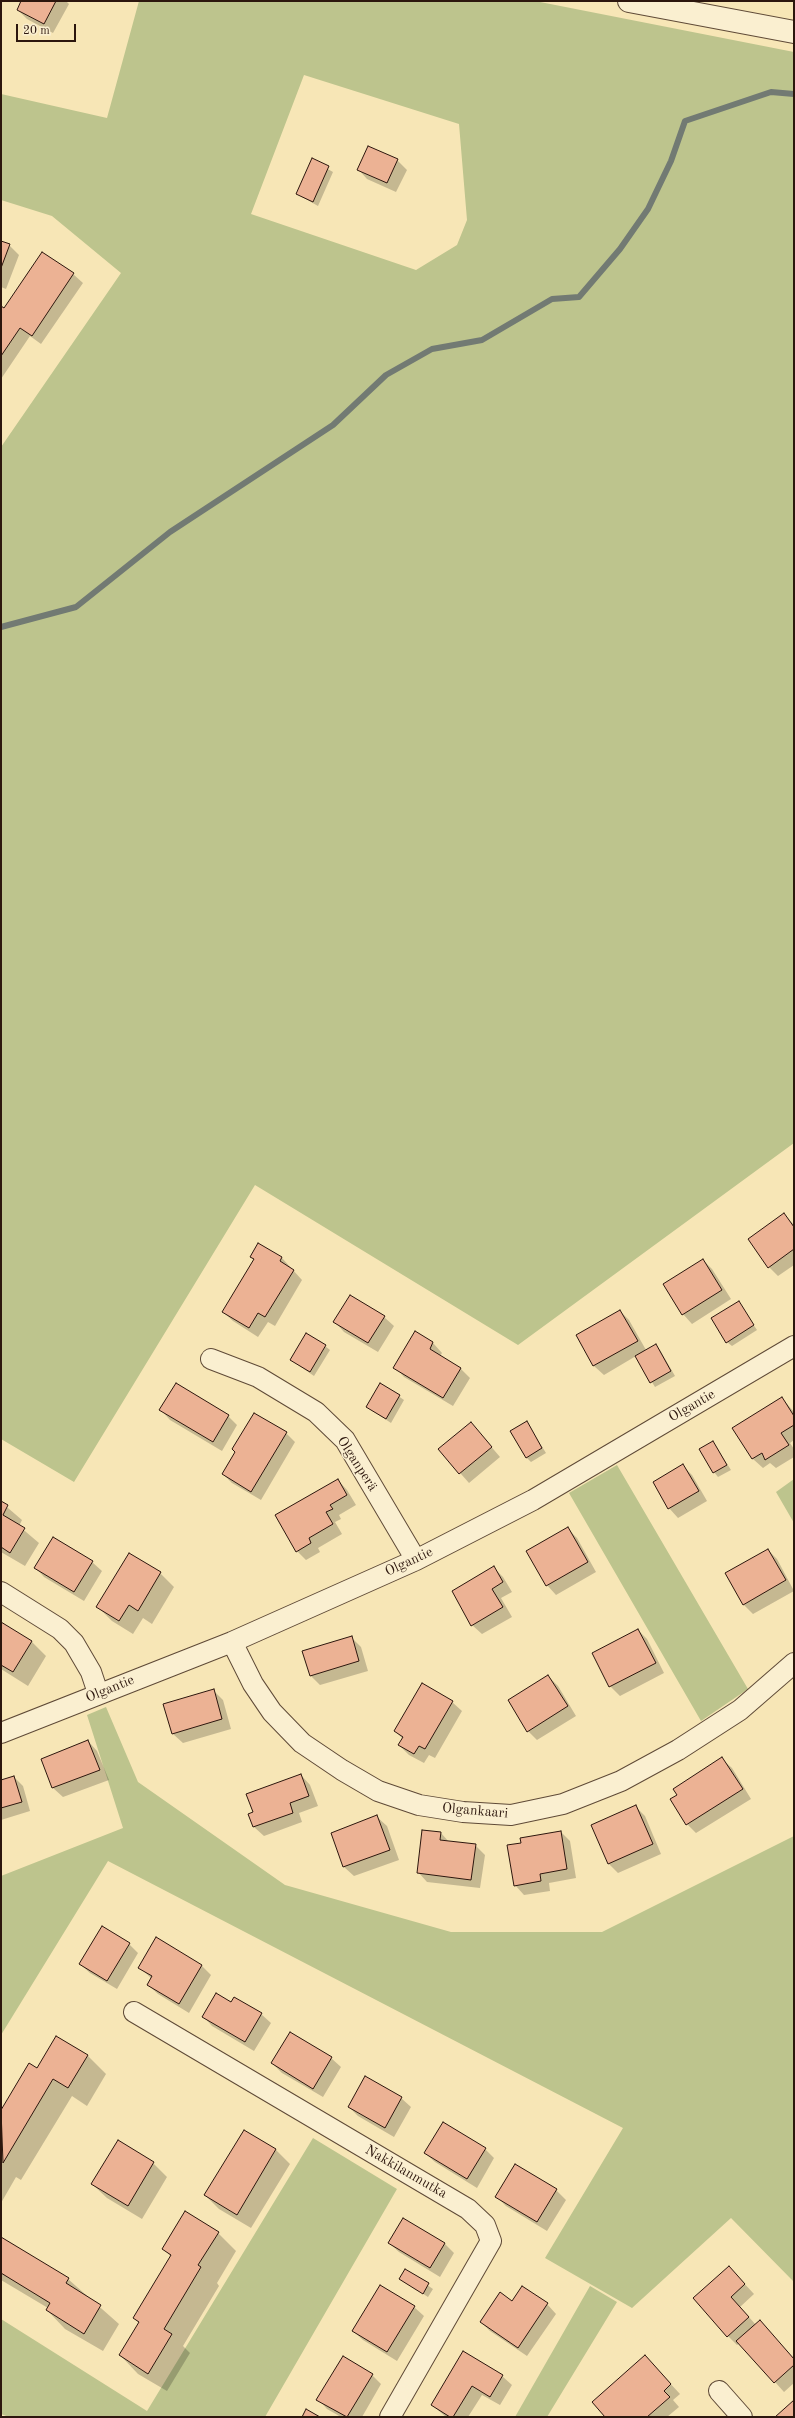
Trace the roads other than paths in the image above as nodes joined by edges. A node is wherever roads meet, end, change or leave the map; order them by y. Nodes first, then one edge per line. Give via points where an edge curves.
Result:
1 (629, 1) edge
2 (794, 32) edge
3 (794, 1346) edge
4 (211, 1359) dead end
5 (416, 1560) junction
6 (1, 1592) edge
7 (232, 1642) junction
8 (794, 1663) edge
9 (98, 1693) junction
10 (1, 1734) edge
11 (134, 2012) dead end
12 (719, 2391) dead end
13 (390, 2417) edge
14 (742, 2417) edge

1 - 2 street
3 - 5 street, Olgantie via 533,1500
4 - 5 street, Olganperä via 258,1377 316,1412 340,1435
5 - 7 street, Olgantie
6 - 9 street via 60,1629 74,1643 91,1672
7 - 8 street, Olgankaari via 253,1684 272,1712 302,1743 342,1770 378,1791 419,1805 463,1812 511,1815 563,1804 621,1781 678,1750 740,1710
7 - 9 street, Olgantie
9 - 10 street, Olgantie
11 - 13 street, Nakkilanmutka via 468,2209 485,2224 491,2241
12 - 14 street

